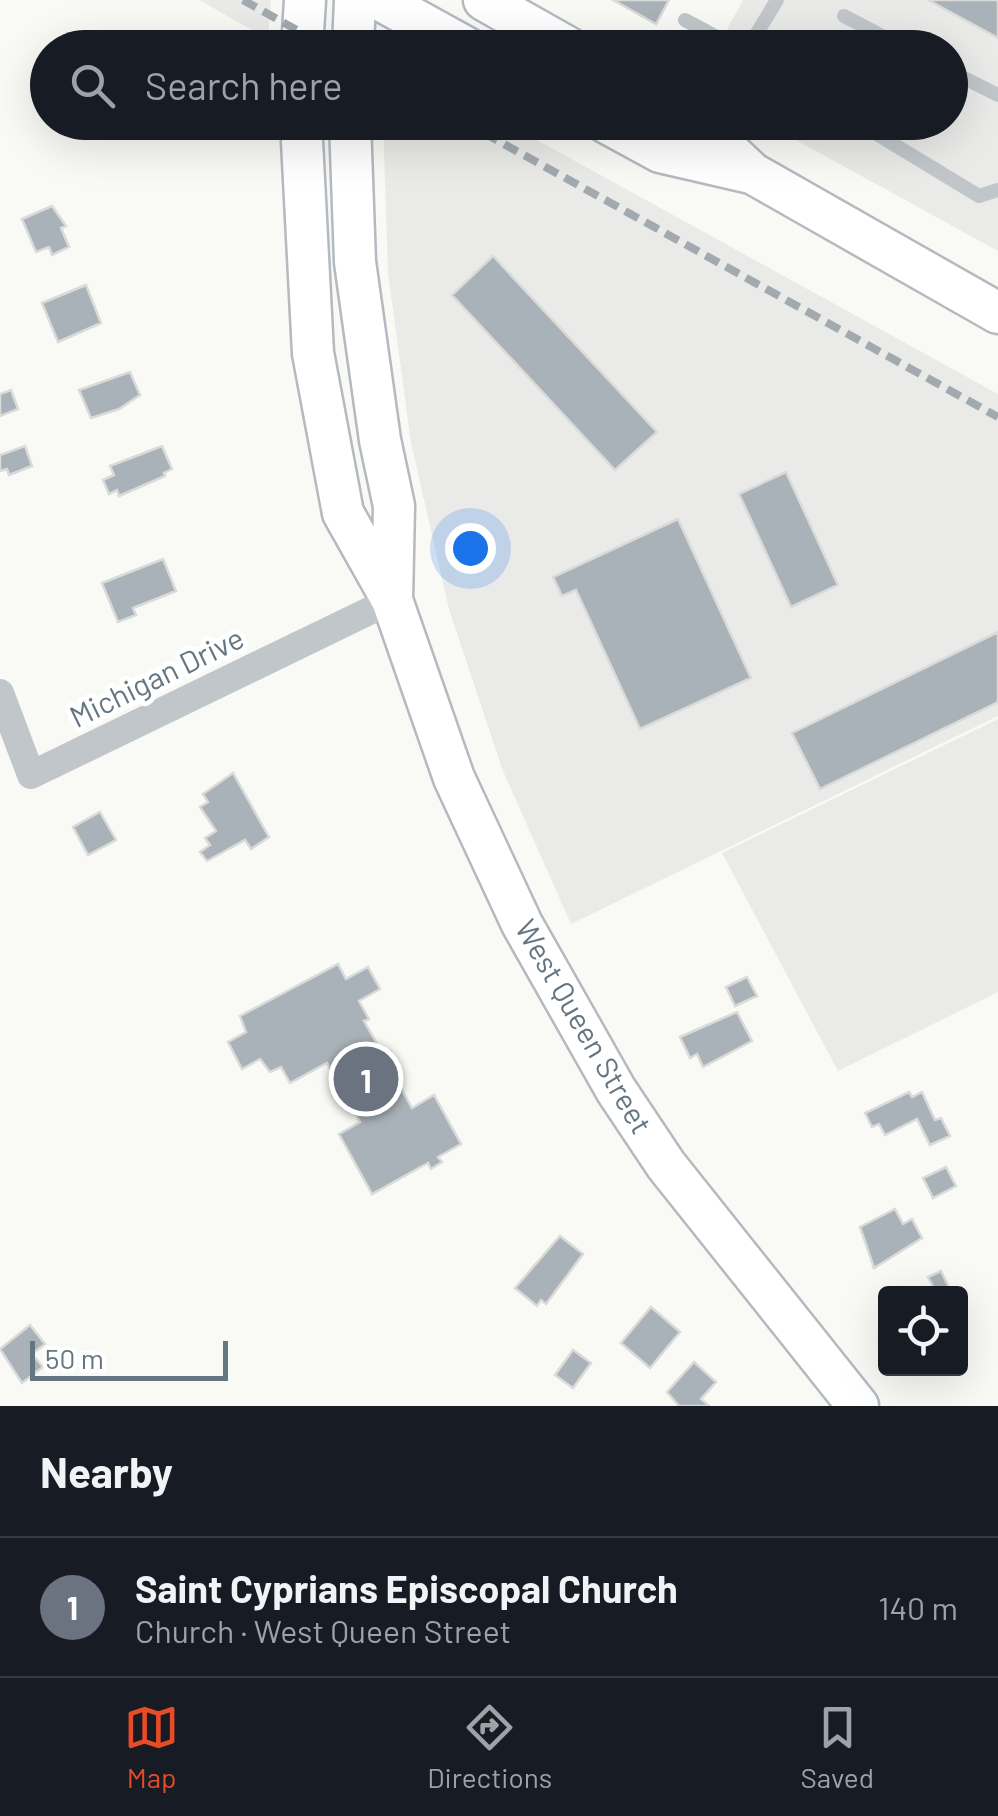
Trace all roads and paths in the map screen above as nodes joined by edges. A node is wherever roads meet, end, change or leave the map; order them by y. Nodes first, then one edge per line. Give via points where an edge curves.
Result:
1 (305, 0) edge
2 (356, 0) edge
3 (380, 0) edge
4 (484, 0) edge
5 (777, 0) edge
6 (844, 16) dead end
7 (684, 20) dead end
8 (303, 30) edge
9 (354, 30) edge
10 (434, 30) edge
11 (537, 30) edge
12 (703, 30) edge
13 (759, 30) edge
14 (871, 30) edge
15 (968, 80) edge
16 (998, 95) edge
17 (302, 140) edge
18 (351, 140) edge
19 (638, 140) edge
20 (717, 140) edge
21 (887, 140) edge
22 (752, 174) junction
23 (998, 190) edge
24 (998, 312) edge
25 (392, 600) junction
26 (0, 693) edge
27 (858, 1406) edge

1 - 8 main road
2 - 9 main road
3 - 10 main road
4 - 11 main road
5 - 13 lane
6 - 14 lane
7 - 12 lane
15 - 16 lane
17 - 25 main road, West Queen Street via 308,298 329,450 343,513
18 - 25 main road, West Queen Street via 355,262 394,506
19 - 22 main road via 660,152
20 - 22 main road
21 - 23 lane via 979,196
22 - 24 main road
25 - 26 street, Michigan Drive via 31,776
25 - 27 main road, West Queen Street via 454,778 568,1010 666,1165

